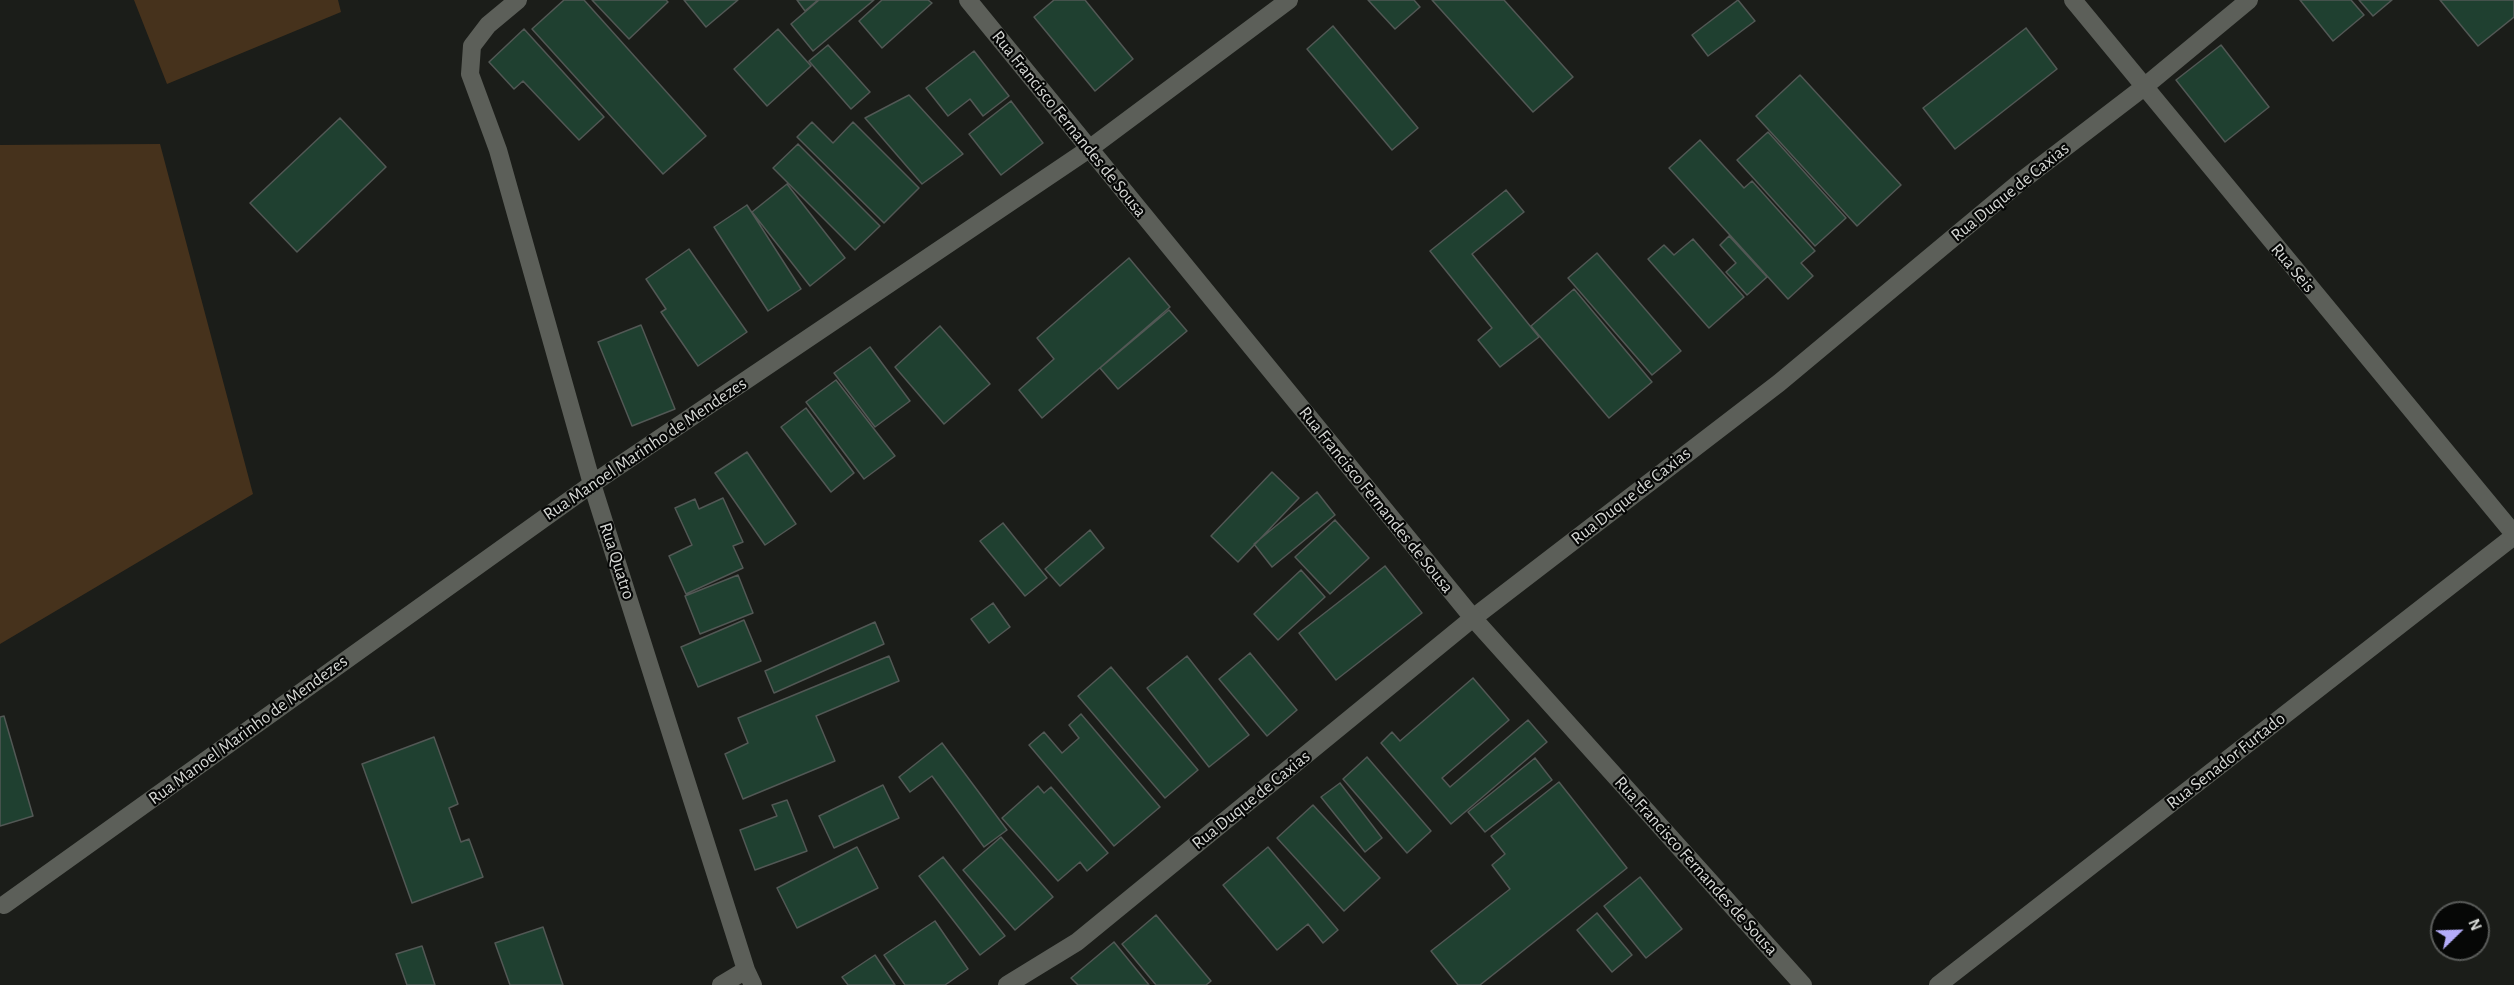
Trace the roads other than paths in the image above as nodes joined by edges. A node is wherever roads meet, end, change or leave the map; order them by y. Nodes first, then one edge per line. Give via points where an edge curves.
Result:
1 (518, 0) edge
2 (968, 0) edge
3 (1289, 0) edge
4 (2073, 0) edge
5 (2249, 0) edge
6 (2144, 87) junction
7 (1089, 149) junction
8 (592, 484) junction
9 (2514, 535) edge
10 (1473, 618) junction
11 (4, 905) dead end
12 (750, 978) edge
13 (721, 985) edge
14 (1007, 985) edge
15 (1803, 985) edge
16 (1938, 985) edge

1 - 8 street, Rua Quatro via 488,25 472,46 470,74 498,150
2 - 7 street, Rua Francisco Fernandes de Sousa
3 - 7 street, Rua Manoel Marinho de Mendezes
4 - 6 street, Rua Seis
5 - 6 street, Rua Duque de Caxias
6 - 9 street, Rua Seis
6 - 10 street, Rua Duque de Caxias via 2020,182 1779,383
7 - 8 street, Rua Manoel Marinho de Mendezes
7 - 10 street, Rua Francisco Fernandes de Sousa
8 - 11 street, Rua Manoel Marinho de Mendezes
8 - 12 street, Rua Quatro
9 - 16 street, Rua Senador Furtado
10 - 14 street, Rua Duque de Caxias via 1077,942
10 - 15 street, Rua Francisco Fernandes de Sousa
12 - 13 street

